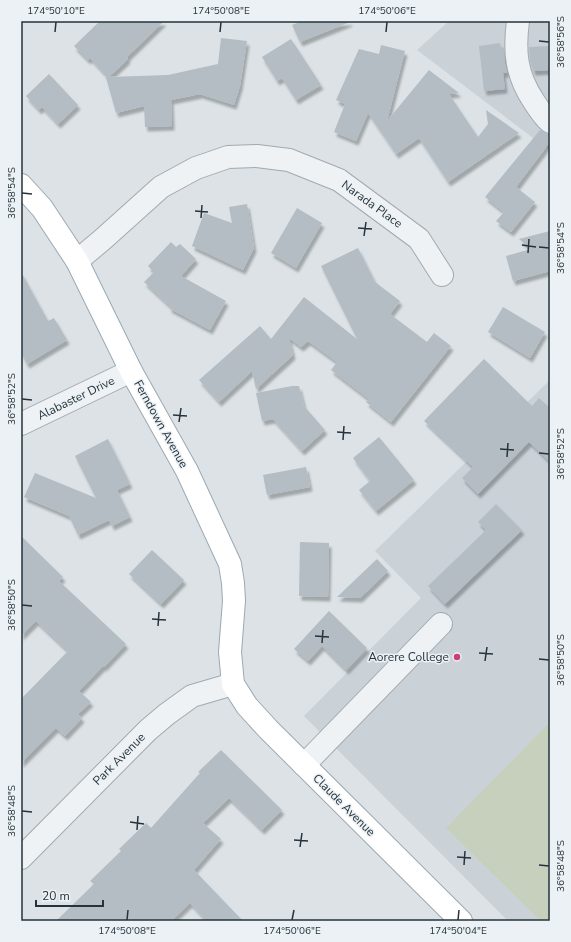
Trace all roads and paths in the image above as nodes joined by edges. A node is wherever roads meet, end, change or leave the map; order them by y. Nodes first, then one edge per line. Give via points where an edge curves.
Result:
1 (518, 21) edge
2 (550, 122) edge
3 (21, 185) edge
4 (77, 261) junction
5 (442, 275) dead end
6 (131, 371) junction
7 (21, 424) edge
8 (441, 624) dead end
9 (233, 684) junction
10 (304, 765) junction
11 (21, 858) edge
12 (461, 921) edge

1 - 2 street via 516,34 520,76 536,105
3 - 4 main road, Ferndown Avenue via 42,208
4 - 5 street, Narada Place via 161,187 196,168 228,157 257,156 289,160 339,180 419,239
4 - 6 main road, Ferndown Avenue
6 - 7 street, Alabaster Drive
6 - 9 main road, Ferndown Avenue via 187,471 230,564 234,601 230,652
8 - 10 street
9 - 10 main road, Claude Avenue via 247,706
9 - 11 street, Park Avenue via 192,696 167,714
10 - 12 main road, Claude Avenue

